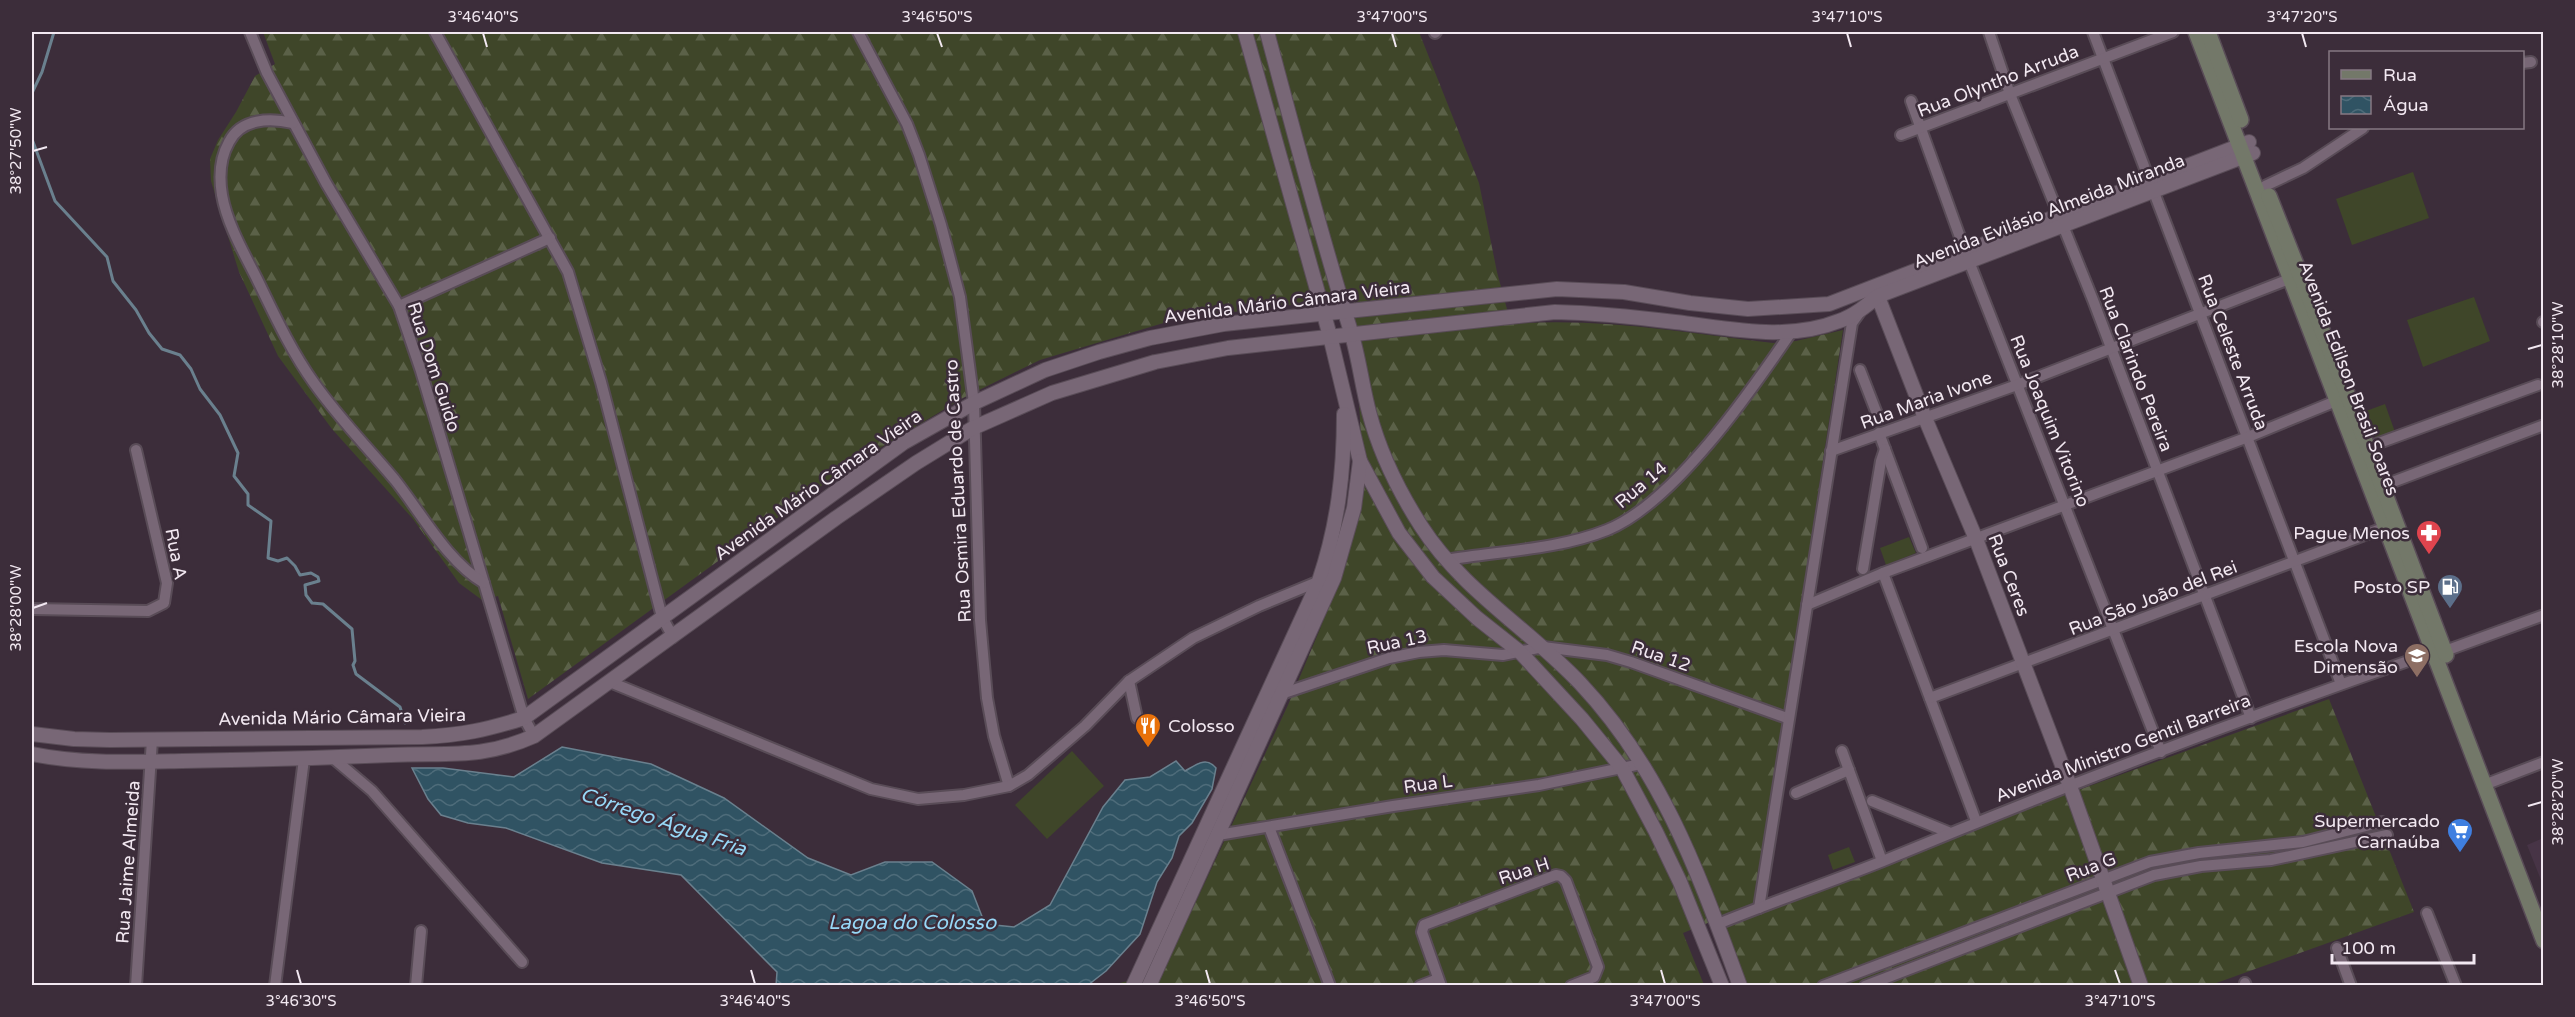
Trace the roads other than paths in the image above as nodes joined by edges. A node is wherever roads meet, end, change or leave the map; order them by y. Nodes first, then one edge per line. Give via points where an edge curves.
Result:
1 (250, 32) edge
2 (435, 32) edge
3 (858, 32) edge
4 (1245, 32) edge
5 (1267, 32) edge
6 (1989, 32) edge
7 (2093, 32) edge
8 (2173, 32) edge
9 (2196, 32) edge
10 (2208, 32) edge
11 (2103, 59) junction
12 (2010, 94) junction
13 (1911, 101) dead end
14 (293, 123) junction
15 (1920, 129) junction
16 (2361, 129) edge
17 (1901, 135) dead end
18 (2246, 149) junction
19 (2151, 185) junction
20 (2265, 186) junction
21 (2059, 221) junction
22 (550, 237) junction
23 (1968, 255) junction
24 (2295, 277) junction
25 (1873, 290) junction
26 (399, 306) junction
27 (1862, 309) junction
28 (1343, 312) junction
29 (1322, 314) junction
30 (2201, 315) junction
31 (1792, 331) junction
32 (1351, 334) junction
33 (1330, 336) junction
34 (2110, 347) junction
35 (1860, 370) dead end
36 (2017, 384) junction
37 (2538, 385) dead end
38 (1344, 391) junction
39 (2343, 398) junction
40 (974, 403) junction
41 (1925, 418) junction
42 (2544, 425) edge
43 (1881, 427) junction
44 (973, 428) junction
45 (2248, 437) junction
46 (2368, 447) junction
47 (1885, 449) junction
48 (136, 450) dead end
49 (1831, 451) junction
50 (1360, 461) junction
51 (2157, 470) junction
52 (2382, 486) junction
53 (2066, 506) junction
54 (2386, 527) junction
55 (1976, 539) junction
56 (1922, 548) dead end
57 (1446, 560) junction
58 (2295, 561) junction
59 (1863, 569) dead end
60 (1883, 573) junction
61 (1334, 578) junction
62 (1319, 581) junction
63 (484, 583) junction
64 (2205, 596) junction
65 (1807, 605) junction
66 (32, 609) edge
67 (2544, 615) edge
68 (662, 617) junction
69 (2114, 630) junction
70 (673, 637) junction
71 (1543, 647) junction
72 (1520, 652) junction
73 (2439, 652) junction
74 (2024, 665) junction
75 (1129, 681) junction
76 (610, 682) junction
77 (2341, 684) junction
78 (1284, 693) junction
79 (1930, 698) junction
80 (524, 718) junction
81 (1137, 718) dead end
82 (1788, 718) junction
83 (2251, 718) junction
84 (32, 734) edge
85 (534, 736) junction
86 (152, 740) junction
87 (1842, 751) dead end
88 (2161, 752) junction
89 (32, 754) edge
90 (333, 758) junction
91 (304, 759) junction
92 (152, 761) junction
93 (2544, 762) edge
94 (1641, 764) junction
95 (1622, 768) junction
96 (1849, 770) junction
97 (2489, 783) junction
98 (1009, 786) junction
99 (2070, 786) junction
100 (1796, 793) dead end
101 (1872, 801) dead end
102 (1976, 821) junction
103 (1269, 827) junction
104 (1948, 832) junction
105 (1218, 835) junction
106 (1882, 861) junction
107 (2104, 887) junction
108 (1759, 908) junction
109 (2427, 913) dead end
110 (2544, 913) edge
111 (1718, 924) junction
112 (421, 931) dead end
113 (2544, 941) edge
114 (2337, 948) dead end
115 (522, 962) dead end
116 (1440, 982) edge
117 (136, 986) edge
118 (275, 986) edge
119 (416, 986) edge
120 (1133, 986) edge
121 (1149, 986) edge
122 (1330, 986) edge
123 (1420, 986) edge
124 (1571, 986) edge
125 (1722, 986) edge
126 (1740, 986) edge
127 (1823, 986) edge
128 (1865, 986) edge
129 (2141, 986) edge
130 (2351, 986) edge
131 (2456, 986) edge

1 - 14 street, Rua Dom Guido
2 - 22 street
3 - 40 street, Rua Osmira Eduardo de Castro via 907,124 941,225 966,332
4 - 29 street
5 - 28 street
6 - 12 street, Rua Clarindo Pereira
7 - 11 street, Rua Celeste Arruda
8 - 11 street, Rua Olyntho Arruda
9 - 18 main road, Avenida Edilson Brasil Soares
10 - 18 main road, Avenida Edilson Brasil Soares
11 - 12 street, Rua Olyntho Arruda
11 - 19 street, Rua Celeste Arruda
12 - 15 street, Rua Olyntho Arruda
12 - 21 street, Rua Clarindo Pereira
13 - 15 street, Rua Joaquim Vitorino
14 - 26 street, Rua Dom Guido
14 - 63 street via 280,120 243,126 230,138 220,176 222,196 238,240 278,322 314,383 461,566
15 - 17 street, Rua Olyntho Arruda
15 - 23 street, Rua Joaquim Vitorino
16 - 20 street via 2302,168
18 - 19 street, Avenida Evilásio Almeida Miranda
18 - 20 main road, Avenida Edilson Brasil Soares
18 - 24 main road, Avenida Edilson Brasil Soares
19 - 21 street, Avenida Evilásio Almeida Miranda
19 - 30 street, Rua Celeste Arruda
20 - 24 main road, Avenida Edilson Brasil Soares
21 - 23 street, Avenida Evilásio Almeida Miranda
21 - 34 street, Rua Clarindo Pereira
22 - 26 street
22 - 68 street via 568,272 585,323
23 - 25 street, Avenida Evilásio Almeida Miranda
23 - 36 street, Rua Joaquim Vitorino
24 - 30 street, Rua Maria Ivone
24 - 39 main road, Avenida Edilson Brasil Soares
25 - 27 street, Avenida Evilásio Almeida Miranda
25 - 28 street, Avenida Mário Câmara Vieira via 1829,304 1748,309 1624,292 1557,289
25 - 41 street, Rua Ceres
26 - 63 street, Rua Dom Guido
27 - 31 street, Avenida Mário Câmara Vieira via 1831,324
27 - 49 street via 1852,323
28 - 29 street, Avenida Mário Câmara Vieira
28 - 32 street
29 - 33 street
29 - 40 street, Avenida Mário Câmara Vieira via 1224,324 1150,338 1045,370
30 - 34 street, Rua Maria Ivone
30 - 45 street, Rua Celeste Arruda
31 - 32 street, Avenida Mário Câmara Vieira via 1757,332 1606,314 1555,312
31 - 57 street, Rua 14 via 1685,469 1626,521 1586,537
32 - 33 street, Avenida Mário Câmara Vieira
32 - 57 street via 1383,459 1422,528
33 - 38 street
33 - 44 street, Avenida Mário Câmara Vieira via 1228,348 1155,362 1052,393
34 - 36 street, Rua Maria Ivone
34 - 51 street, Rua Clarindo Pereira
35 - 43 street
36 - 41 street, Rua Maria Ivone
36 - 53 street, Rua Joaquim Vitorino
37 - 46 street
38 - 50 street
38 - 62 street via 1344,464 1339,507
39 - 45 street
39 - 46 main road, Avenida Edilson Brasil Soares
39 - 54 main road, Avenida Edilson Brasil Soares
40 - 44 street, Rua Osmira Eduardo de Castro
40 - 68 street, Avenida Mário Câmara Vieira via 903,443
41 - 43 street, Rua Maria Ivone
41 - 55 street, Rua Ceres
42 - 52 street
43 - 47 street
43 - 49 street, Rua Maria Ivone
44 - 70 street, Avenida Mário Câmara Vieira via 836,518
44 - 98 street, Rua Osmira Eduardo de Castro via 987,698
45 - 51 street
45 - 58 street, Rua Celeste Arruda
46 - 52 main road, Avenida Edilson Brasil Soares
47 - 56 street
47 - 59 street
48 - 66 street, Rua A via 167,582 164,603 148,611
49 - 65 street
50 - 61 street via 1354,508
50 - 72 street via 1400,533 1433,577
51 - 53 street
51 - 64 street, Rua Clarindo Pereira
52 - 73 main road, Avenida Edilson Brasil Soares
53 - 55 street
53 - 69 street, Rua Joaquim Vitorino
54 - 58 street, Rua São João del Rei
54 - 73 main road, Avenida Edilson Brasil Soares
55 - 60 street
55 - 74 street, Rua Ceres
57 - 71 street
58 - 64 street, Rua São João del Rei
58 - 77 street, Rua Celeste Arruda
60 - 65 street
60 - 79 street
61 - 62 street
61 - 78 street
62 - 75 street via 1193,638
62 - 120 street
63 - 80 street, Rua Dom Guido
64 - 69 street, Rua São João del Rei
64 - 83 street, Rua Clarindo Pereira
65 - 82 street
67 - 73 street, Avenida Ministro Gentil Barreira
68 - 70 street
68 - 80 street, Avenida Mário Câmara Vieira
69 - 74 street, Rua São João del Rei
69 - 88 street, Rua Joaquim Vitorino
70 - 76 street, Avenida Mário Câmara Vieira
71 - 72 street, Rua 12
71 - 82 street, Rua 12 via 1631,662
71 - 94 street via 1582,685
72 - 78 street, Rua 13 via 1503,655 1444,650 1408,654
72 - 95 street
73 - 77 street, Avenida Ministro Gentil Barreira
73 - 97 main road, Avenida Edilson Brasil Soares
74 - 79 street, Rua São João del Rei
74 - 99 street, Rua Ceres
75 - 81 street
75 - 98 street via 1067,741
76 - 85 street, Avenida Mário Câmara Vieira
76 - 98 street via 871,789 918,799
77 - 83 street, Avenida Ministro Gentil Barreira
78 - 105 street
79 - 102 street
80 - 85 street, Rua Dom Guido
80 - 86 street, Avenida Mário Câmara Vieira via 455,736
82 - 108 street
83 - 88 street, Avenida Ministro Gentil Barreira
84 - 86 street, Avenida Mário Câmara Vieira
85 - 90 street, Avenida Mário Câmara Vieira via 492,751 461,755
86 - 92 street, Rua Jaime Almeida
87 - 96 street
88 - 99 street, Avenida Ministro Gentil Barreira
89 - 92 street, Avenida Mário Câmara Vieira via 68,760
90 - 91 street, Avenida Mário Câmara Vieira
90 - 115 street via 372,791
91 - 92 street, Avenida Mário Câmara Vieira
91 - 118 street
92 - 117 street, Rua Jaime Almeida
93 - 97 street
94 - 95 street, Rua L
94 - 111 street via 1689,849
95 - 103 street, Rua L via 1539,786
95 - 125 street via 1675,872
96 - 100 street
96 - 106 street
97 - 110 main road, Avenida Edilson Brasil Soares
97 - 113 main road, Avenida Edilson Brasil Soares
99 - 102 street, Avenida Ministro Gentil Barreira
99 - 107 street, Rua Ceres
101 - 104 street
102 - 104 street, Avenida Ministro Gentil Barreira
103 - 105 street, Rua L
103 - 122 street
104 - 106 street, Avenida Ministro Gentil Barreira
105 - 121 street
106 - 108 street, Avenida Ministro Gentil Barreira
107 - 107 street, Rua G via 2201,866 2271,860 2382,836 2377,823 2303,842 2199,853 2150,862
107 - 127 street, Rua G
107 - 128 street, Rua G
107 - 129 street, Rua Ceres
108 - 111 street, Avenida Ministro Gentil Barreira
109 - 131 street
111 - 126 street
112 - 119 street
114 - 130 street
116 - 123 street, Rua H
116 - 124 street, Rua H via 1422,932 1424,926 1556,875 1566,881 1598,967 1594,977

